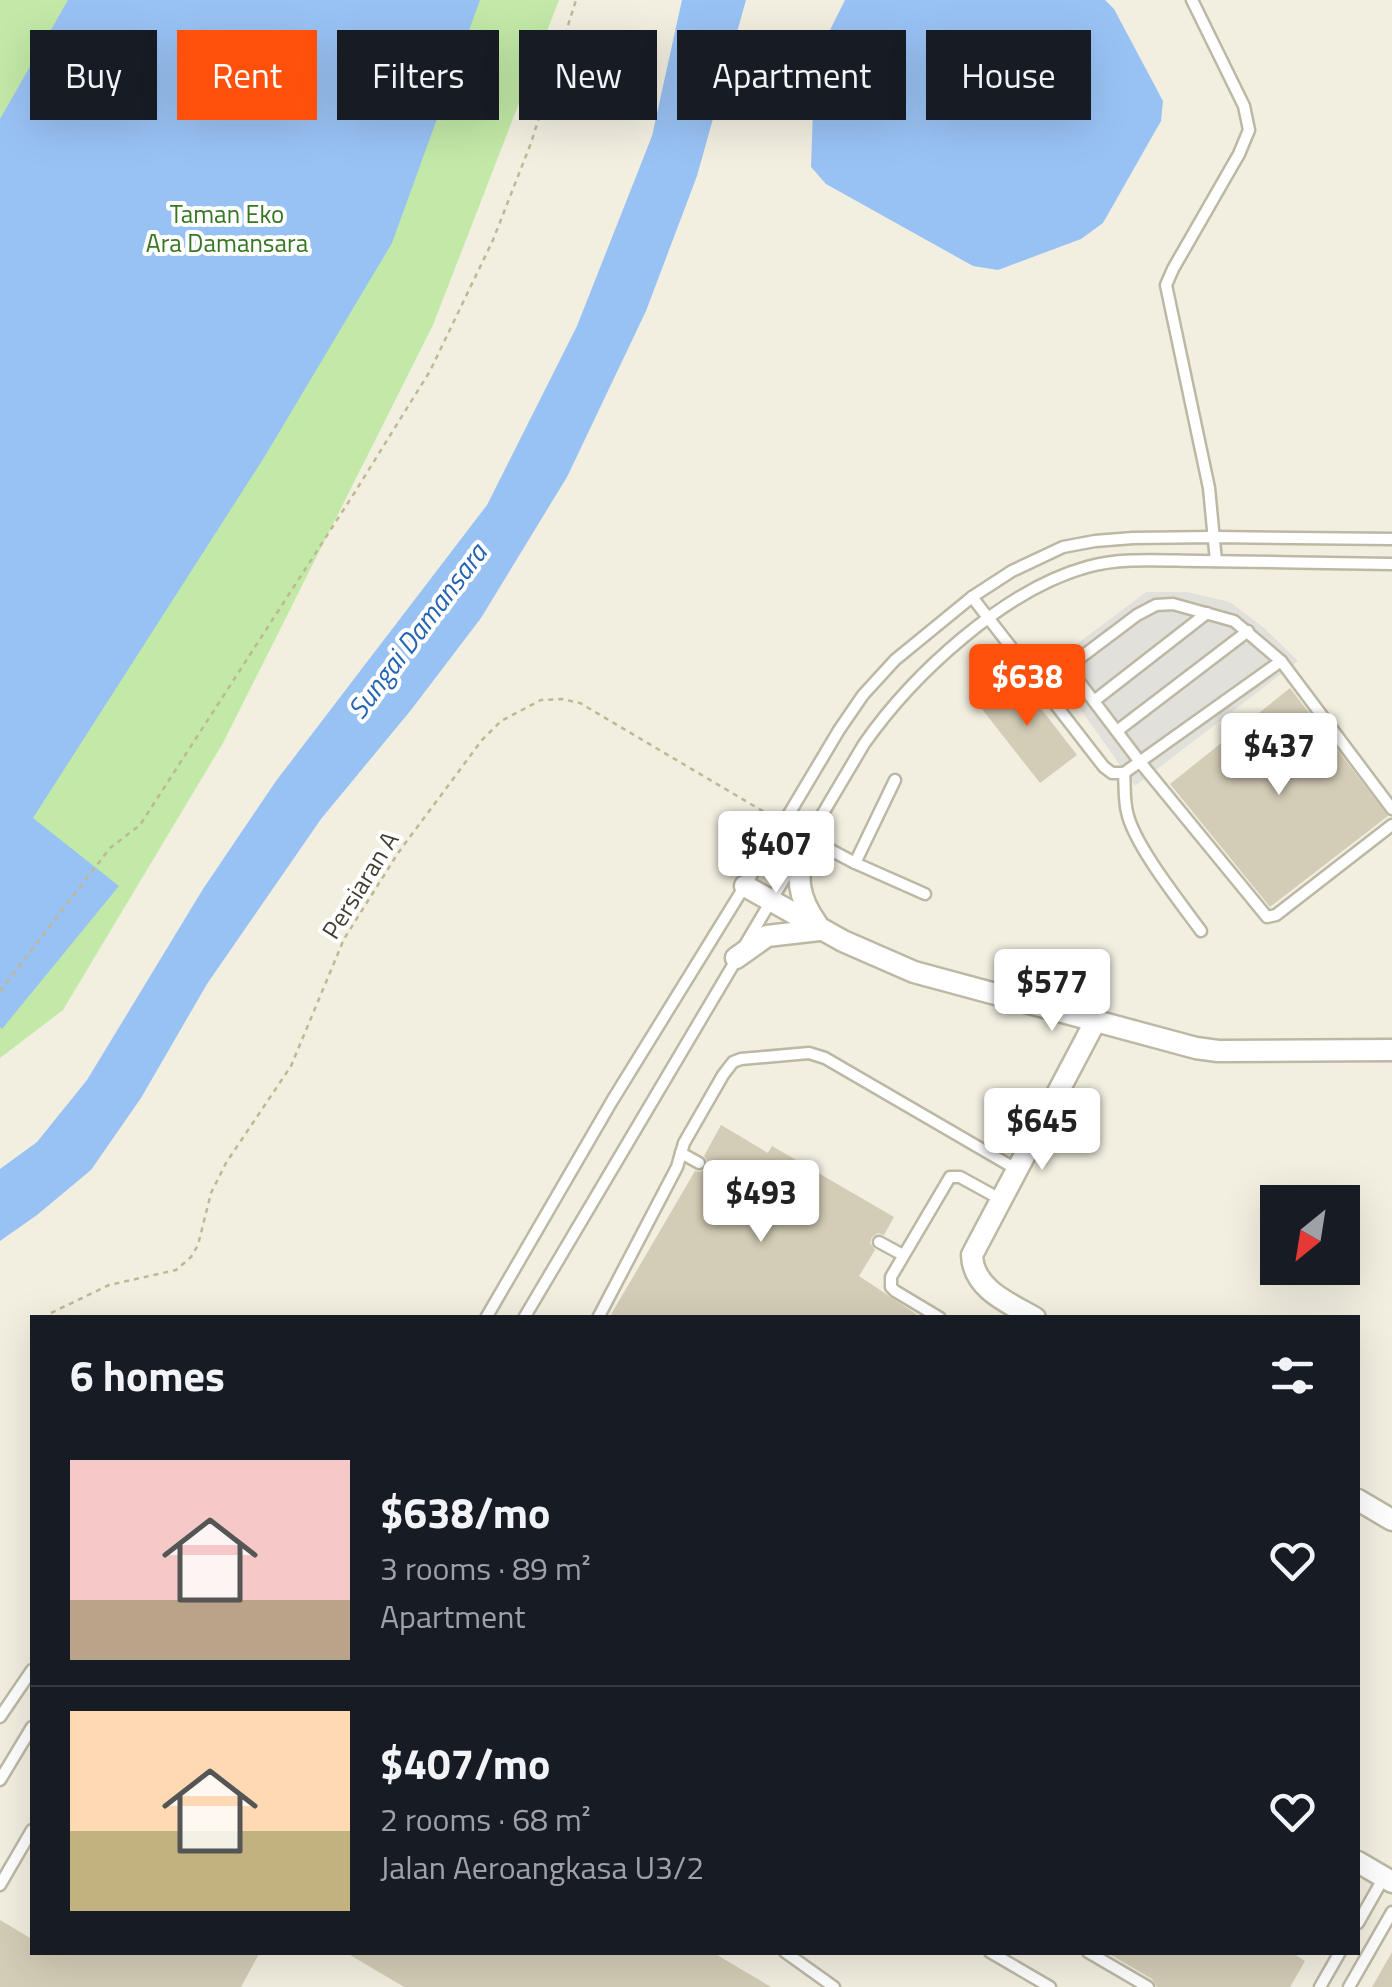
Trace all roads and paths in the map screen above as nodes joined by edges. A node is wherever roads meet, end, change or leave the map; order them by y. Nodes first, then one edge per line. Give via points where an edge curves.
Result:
1 (576, 0) edge
2 (1192, 0) edge
3 (1214, 537) junction
4 (1392, 539) edge
5 (1216, 561) junction
6 (1392, 564) edge
7 (972, 597) junction
8 (1207, 612) junction
9 (989, 617) junction
10 (1248, 631) junction
11 (1281, 661) junction
12 (1068, 667) junction
13 (1042, 687) junction
14 (1094, 701) junction
15 (1117, 731) junction
16 (1140, 762) junction
17 (1124, 773) junction
18 (895, 780) dead end
19 (1392, 809) edge
20 (784, 824) junction
21 (1392, 826) edge
22 (804, 841) junction
23 (855, 863) junction
24 (745, 886) junction
25 (925, 894) dead end
26 (769, 901) junction
27 (821, 930) junction
28 (1201, 931) dead end
29 (736, 958) junction
30 (0, 991) edge
31 (1096, 1020) junction
32 (1392, 1050) edge
33 (681, 1152) junction
34 (700, 1163) dead end
35 (1016, 1169) junction
36 (1000, 1199) junction
37 (880, 1242) dead end
38 (903, 1256) junction
39 (51, 1313) dead end
40 (488, 1315) edge
41 (526, 1315) edge
42 (600, 1315) edge
43 (935, 1315) edge
44 (1029, 1315) edge
45 (1360, 1501) edge
46 (1392, 1520) edge
47 (30, 1673) edge
48 (0, 1717) edge
49 (30, 1730) edge
50 (0, 1780) edge
51 (30, 1833) edge
52 (1360, 1863) edge
53 (1388, 1880) edge
54 (0, 1885) edge
55 (1392, 1912) edge
56 (1360, 1917) edge
57 (791, 1955) edge
58 (995, 1955) edge
59 (1093, 1955) edge
60 (1338, 1955) edge
61 (834, 1987) edge
62 (1050, 1987) edge
63 (1148, 1987) edge
64 (1320, 1987) edge
65 (1349, 1987) edge

1 - 30 path via 531,143 430,370 140,825 110,848
2 - 3 lane via 1244,106 1248,130 1166,285
3 - 4 lane
3 - 5 lane
3 - 7 lane via 1062,546
5 - 6 lane
5 - 9 lane via 1091,566 1048,580
7 - 9 lane
7 - 20 lane via 863,694
8 - 10 lane
8 - 12 lane via 1156,605
8 - 14 lane
9 - 13 lane
9 - 22 lane via 884,714
10 - 11 lane
10 - 15 lane
11 - 16 lane
11 - 19 lane
12 - 13 lane
12 - 14 lane
13 - 17 lane via 1104,767
14 - 15 lane
15 - 16 lane
16 - 17 lane
16 - 21 lane via 1267,917
17 - 28 lane via 1132,827
18 - 23 lane
20 - 24 lane
20 - 39 path, Persiaran A via 580,703 541,700 501,721 398,853 344,939 291,1066 211,1193 191,1257 176,1270 110,1285
22 - 23 lane
22 - 26 lane
22 - 27 street via 798,880 805,908
23 - 25 lane
24 - 26 street
24 - 40 lane
26 - 27 street
26 - 29 lane
27 - 29 street via 767,936
27 - 31 street via 914,972
29 - 41 lane
31 - 32 street via 1196,1048
31 - 35 street
33 - 34 lane
33 - 35 lane via 733,1062 810,1053
33 - 42 lane
35 - 36 street
36 - 38 lane via 950,1177
36 - 44 street via 977,1242 973,1267 988,1288
37 - 38 lane
38 - 43 lane via 891,1287
45 - 46 street
47 - 48 lane
49 - 50 lane
51 - 54 lane
52 - 53 street
53 - 56 lane
55 - 65 lane
57 - 61 lane
58 - 62 lane
59 - 63 lane
60 - 64 lane

